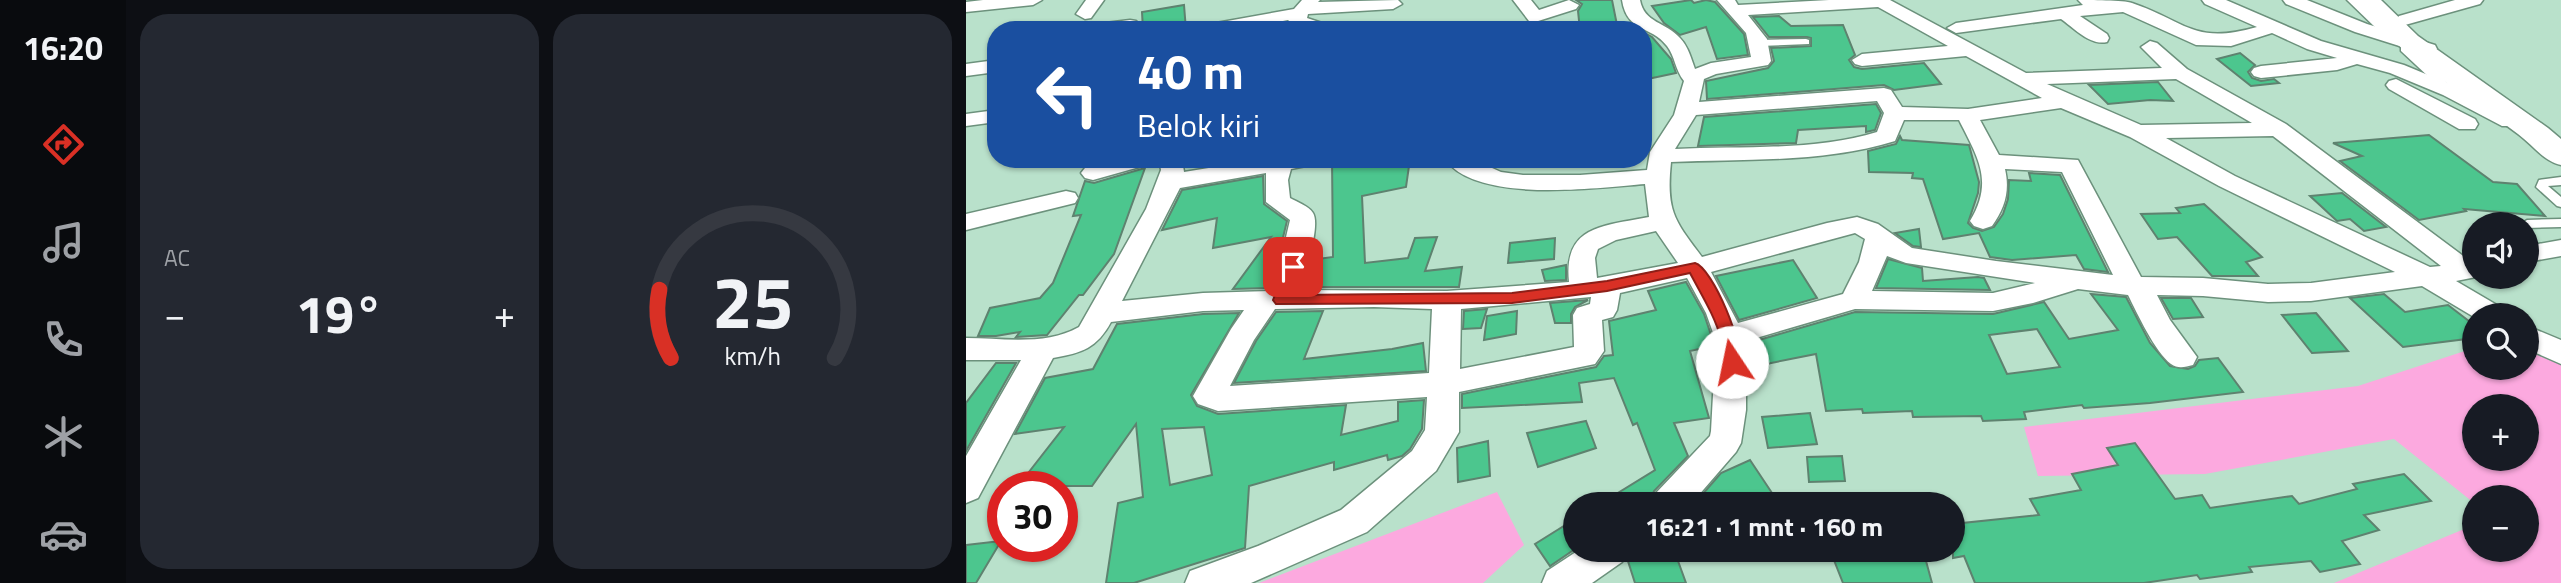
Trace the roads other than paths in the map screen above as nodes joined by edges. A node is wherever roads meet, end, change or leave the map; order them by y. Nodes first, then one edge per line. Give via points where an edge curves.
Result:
1 (1033, 0) edge
2 (1522, 0) edge
3 (1631, 0) edge
4 (2211, 0) edge
5 (2292, 0) edge
6 (2330, 0) edge
7 (2351, 0) edge
8 (2367, 0) edge
9 (2383, 0) edge
10 (2474, 0) edge
11 (1879, 1) edge
12 (967, 4) edge
13 (2093, 4) edge
14 (1570, 5) dead end
15 (1730, 5) edge
16 (1306, 7) edge
17 (1393, 8) edge
18 (2066, 14) junction
19 (1090, 15) edge
20 (1114, 21) edge
21 (1245, 21) edge
22 (1640, 21) edge
23 (1652, 28) edge
24 (2271, 28) junction
25 (1956, 29) dead end
26 (2361, 29) junction
27 (2400, 30) junction
28 (2100, 38) dead end
29 (2231, 40) junction
30 (2304, 41) junction
31 (1806, 42) dead end
32 (1759, 43) junction
33 (2150, 47) dead end
34 (1969, 50) junction
35 (2429, 52) junction
36 (2354, 59) junction
37 (1862, 60) dead end
38 (2261, 72) dead end
39 (2180, 74) junction
40 (1694, 79) junction
41 (2022, 79) junction
42 (2449, 90) junction
43 (2063, 101) junction
44 (1686, 109) junction
45 (1895, 113) junction
46 (1967, 116) junction
47 (987, 117) edge
48 (966, 120) edge
49 (2467, 124) dead end
50 (2278, 129) junction
51 (2138, 132) junction
52 (2537, 134) junction
53 (2561, 156) edge
54 (1992, 162) junction
55 (1658, 166) junction
56 (1652, 167) edge
57 (1110, 168) edge
58 (1214, 168) edge
59 (1279, 168) edge
60 (1466, 168) edge
61 (1643, 168) edge
62 (1170, 170) edge
63 (1093, 173) dead end
64 (2561, 181) edge
65 (1066, 198) dead end
66 (2561, 203) edge
67 (1983, 220) dead end
68 (966, 222) edge
69 (1662, 222) junction
70 (2561, 223) edge
71 (2539, 224) edge
72 (1878, 238) junction
73 (2561, 248) edge
74 (2539, 252) edge
75 (1695, 267) junction
76 (2428, 277) junction
77 (2075, 280) junction
78 (2135, 286) junction
79 (1595, 287) junction
80 (1274, 300) junction
81 (1447, 300) junction
82 (1854, 300) junction
83 (2472, 303) edge
84 (1101, 313) junction
85 (1728, 336) junction
86 (2539, 342) edge
87 (1044, 347) junction
88 (966, 349) edge
89 (2561, 352) edge
90 (2182, 357) dead end
91 (1444, 384) junction
92 (966, 488) edge
93 (1680, 492) edge
94 (1592, 562) edge
95 (1204, 583) edge
96 (1561, 583) edge

1 - 12 street
2 - 14 street via 1535,17
3 - 22 street via 1632,12
4 - 24 street
5 - 26 street
6 - 26 street
7 - 27 lane
8 - 35 main road
9 - 27 main road
10 - 27 street
11 - 15 street
11 - 34 street
13 - 18 street
13 - 29 street via 2126,7 2196,39
15 - 32 street via 1754,29
16 - 17 street
16 - 21 street
18 - 25 street
18 - 28 street
19 - 20 street
23 - 40 street via 1674,42 1686,74
24 - 29 street
24 - 30 street
26 - 27 street
27 - 35 main road
27 - 42 lane
29 - 30 street via 2284,45
30 - 36 street
31 - 32 lane
32 - 40 street via 1761,61 1703,71
33 - 39 street
34 - 37 street
34 - 41 street
35 - 52 main road
36 - 38 street
36 - 42 street via 2397,69
36 - 49 street
39 - 41 street
39 - 50 street
40 - 44 street
41 - 43 street
42 - 52 street
43 - 46 street
43 - 51 street
44 - 45 street via 1884,94
44 - 55 street
45 - 46 street
45 - 55 street via 1887,136 1868,142
46 - 54 street
47 - 48 street
50 - 51 street
50 - 76 street via 2466,271
51 - 76 street via 2228,181
52 - 53 main road
54 - 67 street via 1996,173 1993,206
54 - 78 street via 2070,164
55 - 56 street
55 - 69 street
57 - 63 street
58 - 62 street
59 - 80 street via 1278,202 1303,215 1303,220 1293,267
60 - 61 street via 1483,176 1530,183
62 - 84 street
64 - 66 lane via 2543,183 2542,187
65 - 68 street
69 - 75 street
69 - 79 street via 1599,237 1585,246 1582,252
70 - 71 lane
72 - 75 street via 1866,227 1850,225
72 - 77 street via 1906,255
72 - 82 street
73 - 74 street
75 - 79 street
75 - 85 street
76 - 78 street via 2301,292
76 - 83 street
77 - 78 street
77 - 82 street via 1993,302
78 - 90 street
79 - 81 street via 1523,297
79 - 91 street via 1602,311 1587,315 1589,351 1584,356
80 - 81 street
80 - 84 street
80 - 91 street via 1241,336 1209,394 1213,399
81 - 91 street
82 - 85 street
84 - 87 street via 1095,329 1085,338
85 - 93 street via 1732,362 1728,432 1724,443
86 - 89 street
87 - 88 street
87 - 92 street
91 - 95 street via 1442,432 1409,476 1354,521
94 - 96 street

